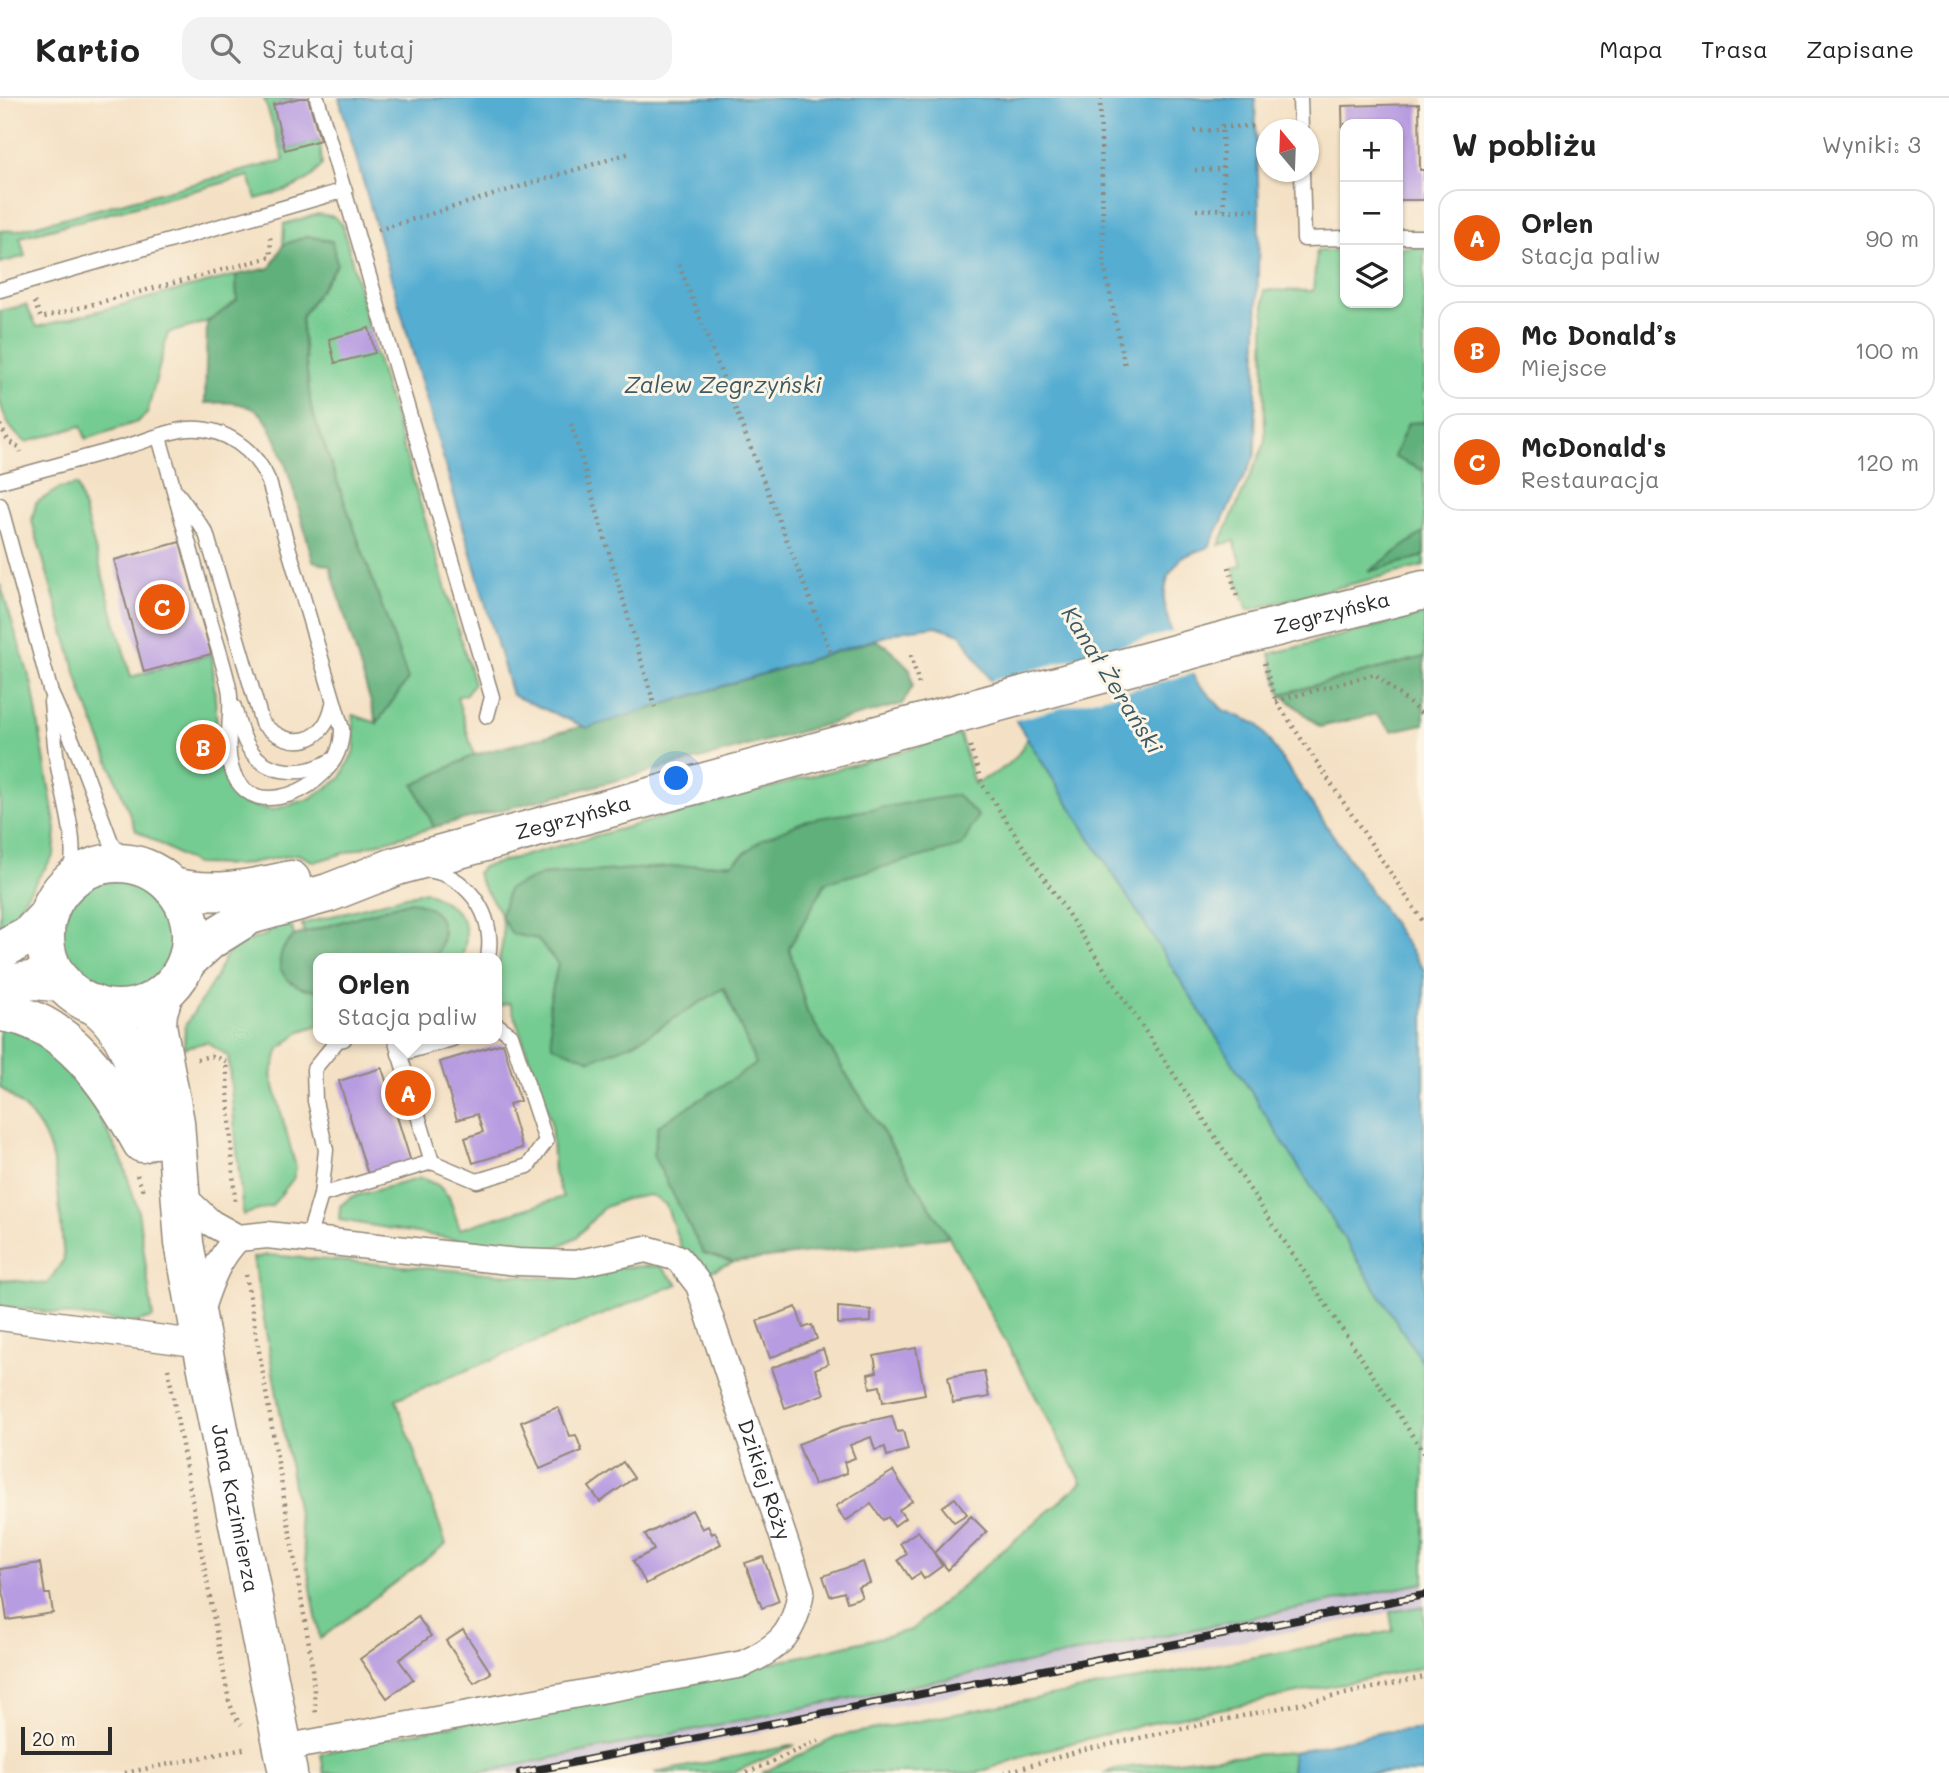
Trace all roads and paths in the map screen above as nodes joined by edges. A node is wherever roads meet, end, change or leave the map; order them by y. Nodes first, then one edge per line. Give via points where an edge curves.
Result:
1 (317, 98) edge
2 (1100, 98) edge
3 (1300, 98) edge
4 (1301, 119) edge
5 (1255, 126) dead end
6 (1222, 127) junction
7 (1194, 131) dead end
8 (630, 153) dead end
9 (1223, 169) junction
10 (1195, 170) dead end
11 (1302, 182) edge
12 (345, 190) junction
13 (276, 209) junction
14 (1259, 209) dead end
15 (1196, 210) dead end
16 (1224, 211) junction
17 (378, 230) dead end
18 (1403, 237) edge
19 (1424, 237) edge
20 (1340, 238) edge
21 (679, 265) dead end
22 (0, 290) edge
23 (31, 295) dead end
24 (1125, 366) dead end
25 (570, 424) dead end
26 (0, 425) edge
27 (159, 437) junction
28 (27, 473) junction
29 (0, 481) edge
30 (172, 486) junction
31 (0, 505) edge
32 (1229, 567) dead end
33 (1424, 590) edge
34 (1248, 635) junction
35 (831, 653) dead end
36 (911, 655) dead end
37 (229, 690) junction
38 (921, 690) dead end
39 (51, 693) junction
40 (1276, 701) junction
41 (334, 703) junction
42 (656, 707) dead end
43 (487, 716) dead end
44 (1424, 716) edge
45 (960, 724) junction
46 (336, 757) junction
47 (140, 866) junction
48 (397, 866) junction
49 (172, 887) junction
50 (58, 900) junction
51 (1424, 923) edge
52 (0, 950) edge
53 (488, 953) edge
54 (187, 961) junction
55 (0, 985) edge
56 (164, 993) junction
57 (78, 994) junction
58 (0, 1012) edge
59 (502, 1028) edge
60 (335, 1044) edge
61 (396, 1044) edge
62 (434, 1044) edge
63 (399, 1054) junction
64 (188, 1061) dead end
65 (432, 1162) junction
66 (135, 1169) dead end
67 (321, 1195) junction
68 (164, 1196) junction
69 (238, 1238) junction
70 (308, 1239) junction
71 (0, 1317) edge
72 (200, 1332) junction
73 (163, 1338) junction
74 (1424, 1453) edge
75 (1424, 1677) edge
76 (242, 1725) dead end
77 (819, 1740) dead end
78 (295, 1754) edge
79 (125, 1773) edge
80 (747, 1773) edge
81 (1004, 1773) edge

1 - 12 lane
2 - 24 path via 1104,265
3 - 4 lane
5 - 6 path
6 - 7 path
6 - 9 path
8 - 17 path
9 - 10 path
9 - 16 path
11 - 20 lane via 1304,239
12 - 13 lane
12 - 43 lane via 492,697
13 - 22 lane
13 - 23 path via 270,230 271,257 41,318
14 - 16 path
15 - 16 path
18 - 19 lane
21 - 35 path
25 - 42 path
26 - 28 path via 9,442 19,447
27 - 28 lane
27 - 30 lane
27 - 41 lane via 188,429 208,431 239,441 263,467
28 - 29 lane
30 - 37 lane
30 - 41 lane via 206,533 262,723 273,734 299,741 323,728
31 - 39 lane
32 - 34 path
33 - 34 main road, Zegrzyńska
34 - 40 path
34 - 45 main road, Zegrzyńska
36 - 38 path
37 - 46 lane via 242,735 262,761 294,772
37 - 46 lane via 230,760 239,784 248,793 274,798 290,794 312,784
39 - 47 lane via 111,842 123,858
39 - 50 lane via 72,853
40 - 44 path via 1375,674
40 - 51 path
41 - 46 lane via 342,729
45 - 48 main road, Zegrzyńska
45 - 74 path via 982,784
47 - 49 main road
47 - 50 main road via 121,863 83,872
48 - 49 main road, Zegrzyńska via 353,867 243,890 197,893
48 - 53 lane via 440,871 461,883 479,904 489,935
48 - 54 main road, Zegrzyńska via 328,893 250,915
49 - 54 main road via 190,922
50 - 52 main road via 29,935
50 - 57 main road via 46,933 47,951 53,968
54 - 56 main road
55 - 57 main road via 36,980
56 - 57 main road via 147,1003 110,1009
56 - 68 main road, Jana Kazimierza via 156,1025 175,1122
57 - 68 main road, Jana Kazimierza via 118,1029 132,1059 158,1149
58 - 68 main road via 40,1024 88,1063 111,1091
59 - 65 lane via 512,1034 545,1141 528,1166 477,1181
60 - 67 lane via 314,1069 315,1101 326,1150
61 - 63 lane
62 - 63 lane
63 - 65 lane
64 - 69 path via 211,1056 226,1061
65 - 67 lane
66 - 68 path
67 - 70 lane
68 - 69 street
68 - 72 main road, Jana Kazimierza via 184,1243
69 - 70 street, Dzikiej Róży
69 - 72 street via 215,1267
69 - 78 path via 311,1656 316,1711
70 - 78 street, Dzikiej Róży via 518,1262 575,1264 646,1248 678,1258 699,1285 801,1590 797,1615 785,1636 769,1652 743,1664
71 - 73 street
72 - 73 street
72 - 78 main road, Jana Kazimierza
73 - 76 path via 229,1701
75 - 81 path via 1079,1751
77 - 80 path
78 - 79 path via 257,1746

